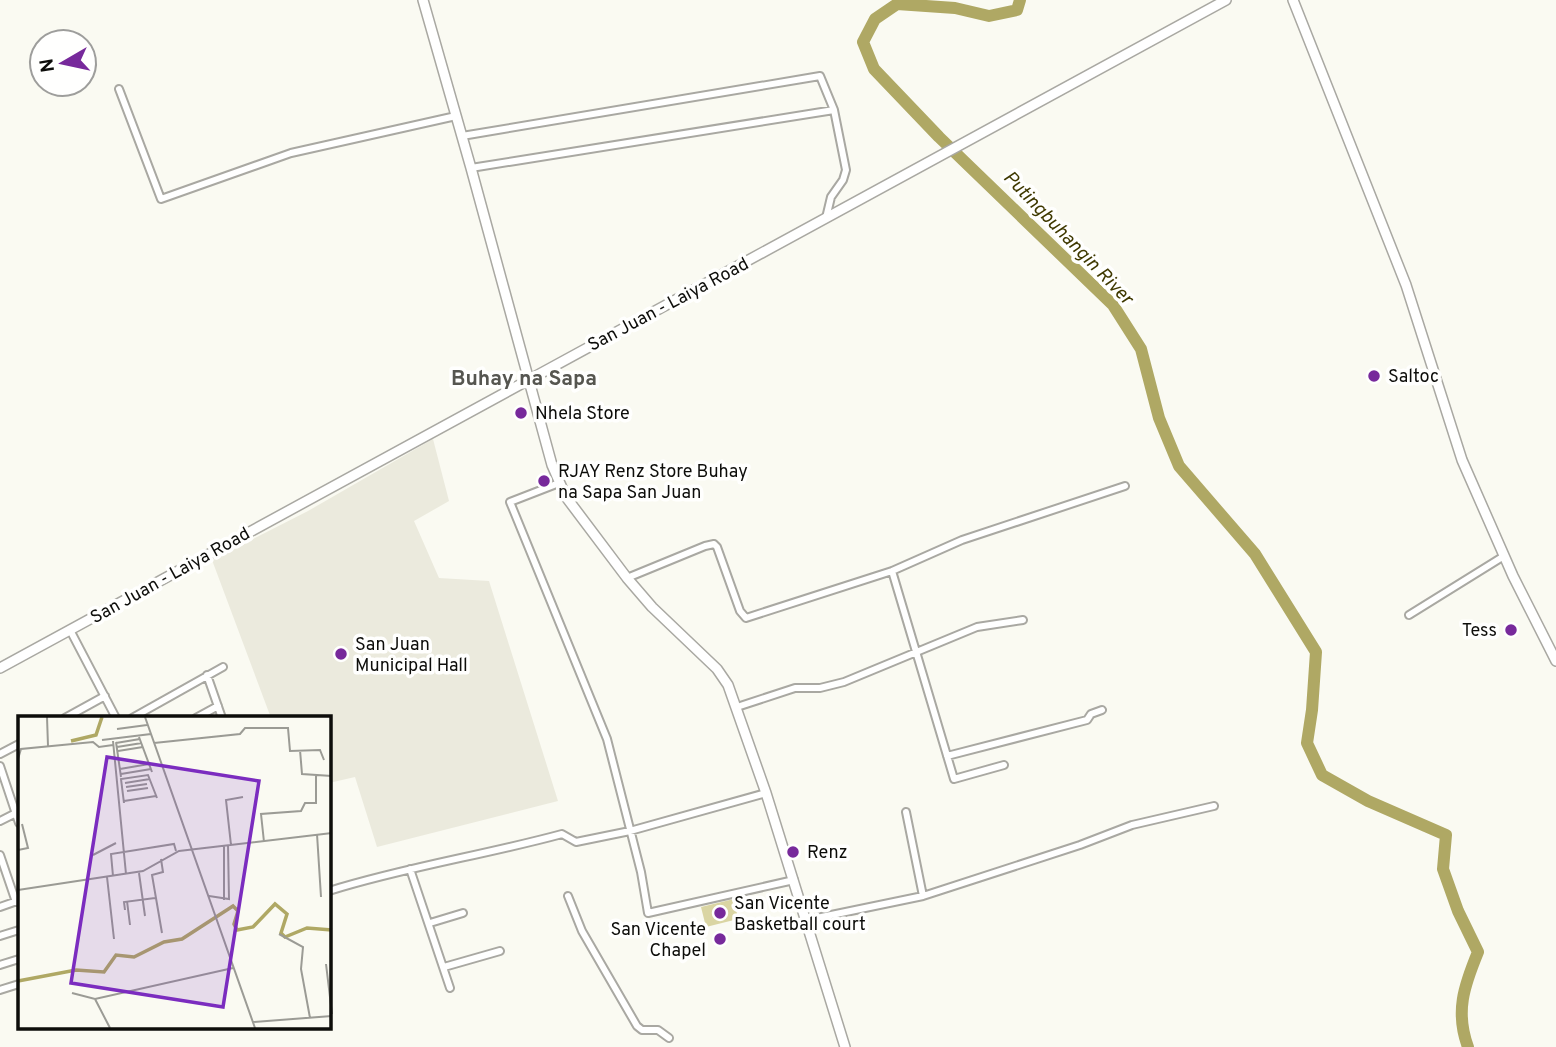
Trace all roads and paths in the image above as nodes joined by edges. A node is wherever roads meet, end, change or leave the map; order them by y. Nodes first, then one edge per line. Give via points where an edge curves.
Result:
1 (423, 0) edge
2 (1226, 0) edge
3 (1293, 0) edge
4 (119, 89) dead end
5 (834, 110) junction
6 (456, 116) junction
7 (462, 136) junction
8 (471, 167) junction
9 (826, 218) junction
10 (529, 380) junction
11 (559, 483) junction
12 (1125, 486) dead end
13 (1504, 556) junction
14 (892, 571) junction
15 (626, 578) junction
16 (1409, 615) dead end
17 (1023, 620) dead end
18 (70, 629) junction
19 (916, 652) junction
20 (1556, 661) edge
21 (223, 667) dead end
22 (0, 668) edge
23 (207, 676) junction
24 (105, 696) junction
25 (218, 706) junction
26 (737, 707) junction
27 (1102, 709) dead end
28 (69, 716) edge
29 (115, 716) edge
30 (136, 716) edge
31 (200, 716) edge
32 (221, 716) edge
33 (18, 745) edge
34 (0, 754) edge
35 (947, 756) junction
36 (1004, 765) dead end
37 (0, 766) edge
38 (3, 787) edge
39 (766, 793) junction
40 (1214, 806) dead end
41 (906, 812) dead end
42 (16, 813) junction
43 (18, 820) edge
44 (0, 821) edge
45 (630, 831) junction
46 (0, 855) edge
47 (410, 869) junction
48 (794, 880) junction
49 (331, 890) edge
50 (568, 896) dead end
51 (923, 896) junction
52 (18, 901) edge
53 (0, 907) edge
54 (463, 913) dead end
55 (807, 920) junction
56 (430, 923) junction
57 (18, 930) edge
58 (0, 936) edge
59 (500, 951) dead end
60 (18, 960) edge
61 (0, 965) edge
62 (444, 967) junction
63 (18, 984) edge
64 (450, 988) dead end
65 (0, 990) edge
66 (669, 1038) dead end
67 (845, 1047) edge

1 - 6 street
2 - 9 street, San Juan - Laiya Road
3 - 13 street via 1406,285 1462,460
4 - 6 street via 161,199 291,153
5 - 7 street via 820,76
5 - 8 street
5 - 9 street via 846,170
6 - 7 street
7 - 8 street
8 - 10 street
9 - 10 street, San Juan - Laiya Road
10 - 11 street
10 - 18 street, San Juan - Laiya Road
11 - 15 street
11 - 45 street via 510,502 607,739
12 - 14 street via 962,540
13 - 16 street
13 - 20 street
14 - 15 street via 746,618 714,544
14 - 19 street
15 - 26 street via 717,668
17 - 19 street via 977,627
18 - 22 street, San Juan - Laiya Road
18 - 24 street
19 - 26 street via 844,682 795,688
19 - 35 street
21 - 23 street
23 - 25 street
23 - 30 street
24 - 28 street
24 - 29 street
25 - 31 street
25 - 32 street
26 - 39 street
27 - 35 street via 1087,720
33 - 34 street
35 - 36 street via 954,779
37 - 38 street
38 - 42 street
39 - 45 street
39 - 48 street
40 - 51 street via 1132,825
41 - 51 street
42 - 43 street
42 - 44 street
45 - 47 street via 576,842 562,834
45 - 48 street via 648,914
46 - 52 street
47 - 49 street
47 - 56 street
48 - 55 street
50 - 66 street via 582,931 637,1026 658,1030
51 - 55 street
52 - 53 street
54 - 56 street
55 - 67 street
56 - 62 street
57 - 58 street
59 - 62 street
60 - 61 street
62 - 64 street
63 - 65 street

